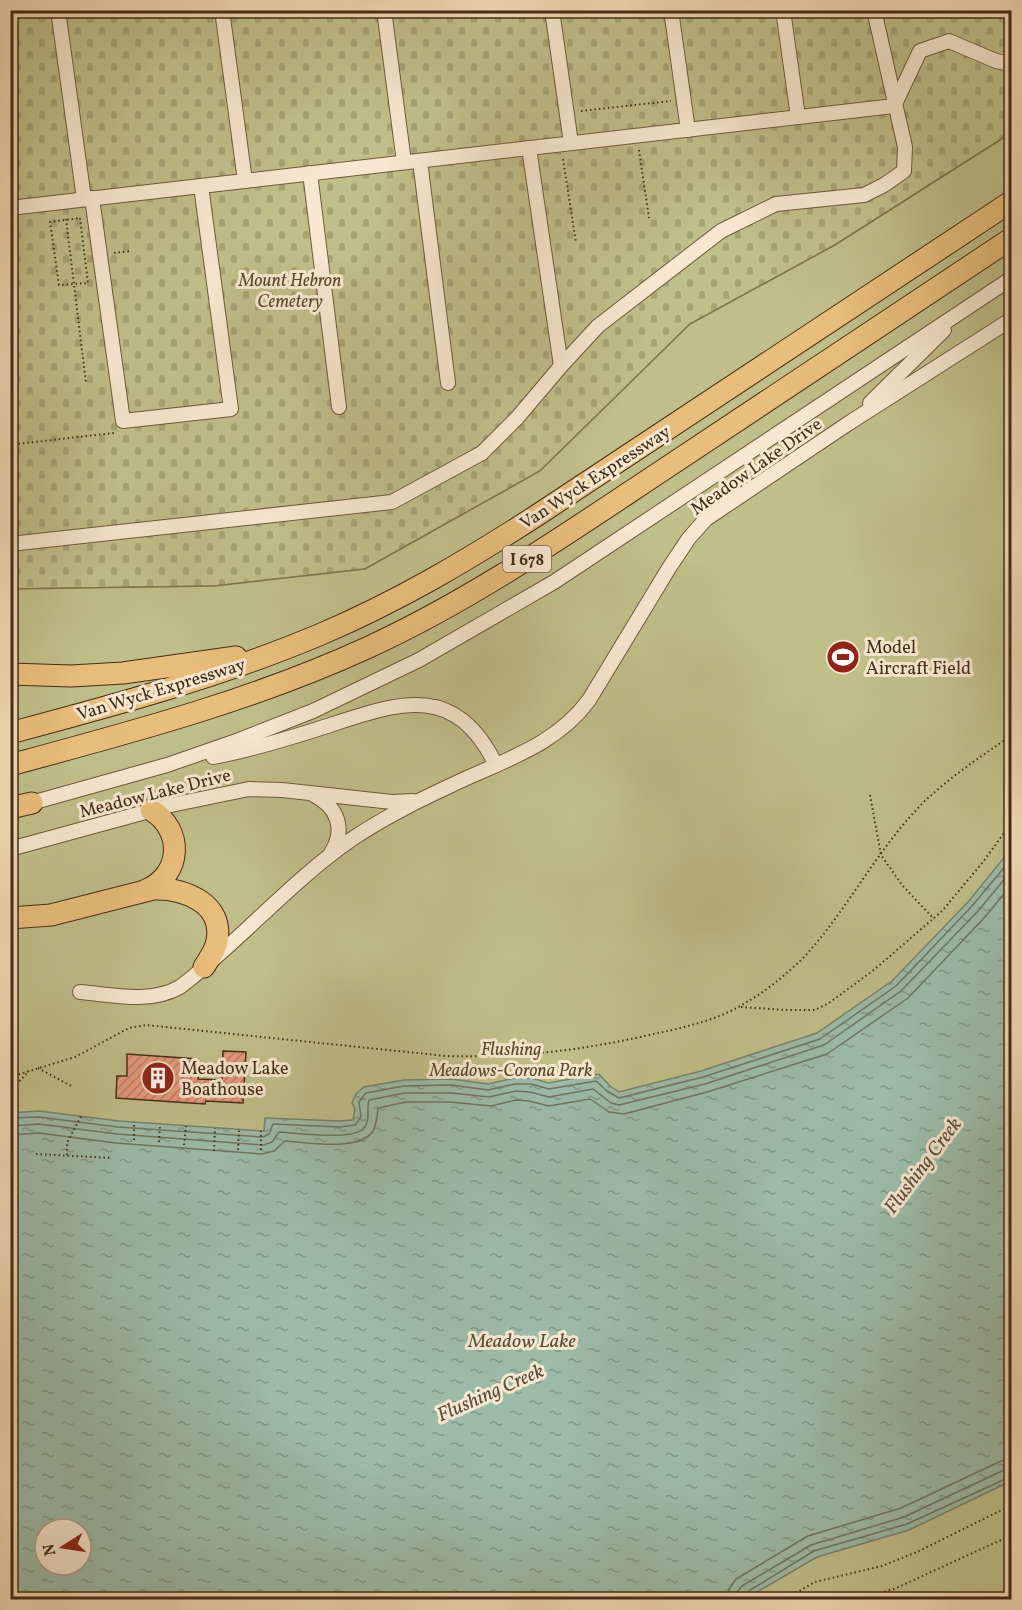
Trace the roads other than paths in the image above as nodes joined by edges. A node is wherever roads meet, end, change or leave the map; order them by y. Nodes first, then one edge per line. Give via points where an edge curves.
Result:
1 (58, 10) edge
2 (222, 10) edge
3 (384, 10) edge
4 (552, 10) edge
5 (670, 10) edge
6 (783, 10) edge
7 (874, 10) edge
8 (1011, 64) edge
9 (894, 106) junction
10 (798, 117) junction
11 (688, 130) junction
12 (566, 144) junction
13 (529, 148) junction
14 (420, 161) junction
15 (404, 162) junction
16 (310, 173) junction
17 (245, 181) junction
18 (201, 186) junction
19 (1011, 196) edge
20 (88, 199) junction
21 (1011, 201) edge
22 (10, 208) edge
23 (977, 224) junction
24 (1011, 238) edge
25 (1011, 278) edge
26 (975, 302) junction
27 (1011, 319) edge
28 (561, 366) junction
29 (448, 383) dead end
30 (339, 407) dead end
31 (849, 423) junction
32 (10, 544) edge
33 (284, 650) junction
34 (10, 674) edge
35 (10, 733) edge
36 (10, 765) edge
37 (166, 765) junction
38 (496, 765) junction
39 (306, 793) junction
40 (418, 801) junction
41 (32, 803) joint
42 (10, 809) edge
43 (151, 810) junction
44 (10, 849) edge
45 (325, 859) junction
46 (143, 891) junction
47 (10, 918) edge
48 (204, 967) junction
49 (80, 992) dead end

1 - 20 street
2 - 17 street
3 - 15 street
4 - 12 street via 567,112
5 - 11 street
6 - 10 street
7 - 9 street
8 - 9 street via 949,41 920,51
9 - 10 street
9 - 28 street via 905,147 904,171 864,195 776,204 721,231 598,326
10 - 11 street
11 - 12 street
12 - 13 street
13 - 14 street
13 - 28 street
14 - 15 street
14 - 29 street
15 - 16 street
16 - 17 street
16 - 30 street
17 - 18 street
18 - 20 street
18 - 20 street via 231,409 123,421 100,255
19 - 23 highway
20 - 22 street
21 - 23 highway, Van Wyck Expressway / I 678
23 - 33 highway, Van Wyck Expressway / I 678 via 486,548 392,601
24 - 36 highway, Van Wyck Expressway / I 678 via 547,547 406,629 333,663 222,706
25 - 26 street
26 - 31 street
26 - 37 street via 554,582 454,641 313,711
27 - 31 street, Meadow Lake Drive
28 - 32 street via 482,453 392,502
31 - 38 street, Meadow Lake Drive via 699,526 579,713 541,743
33 - 34 highway via 134,672
33 - 35 highway, Van Wyck Expressway / I 678 via 203,679
37 - 38 street via 253,748 406,704 432,706 460,718 477,732
37 - 41 street
38 - 40 street, Meadow Lake Drive
39 - 40 street, Meadow Lake Drive
39 - 43 street, Meadow Lake Drive via 266,788 241,790
39 - 45 street via 330,806 338,822 338,840
40 - 45 street, Meadow Lake Drive via 367,829
41 - 42 highway
43 - 44 street, Meadow Lake Drive
43 - 46 highway via 166,821 175,846 167,875
45 - 48 street, Meadow Lake Drive
46 - 47 highway via 65,912
46 - 48 highway via 163,889 205,903 218,931 214,951
48 - 49 street, Meadow Lake Drive via 180,987 158,996

